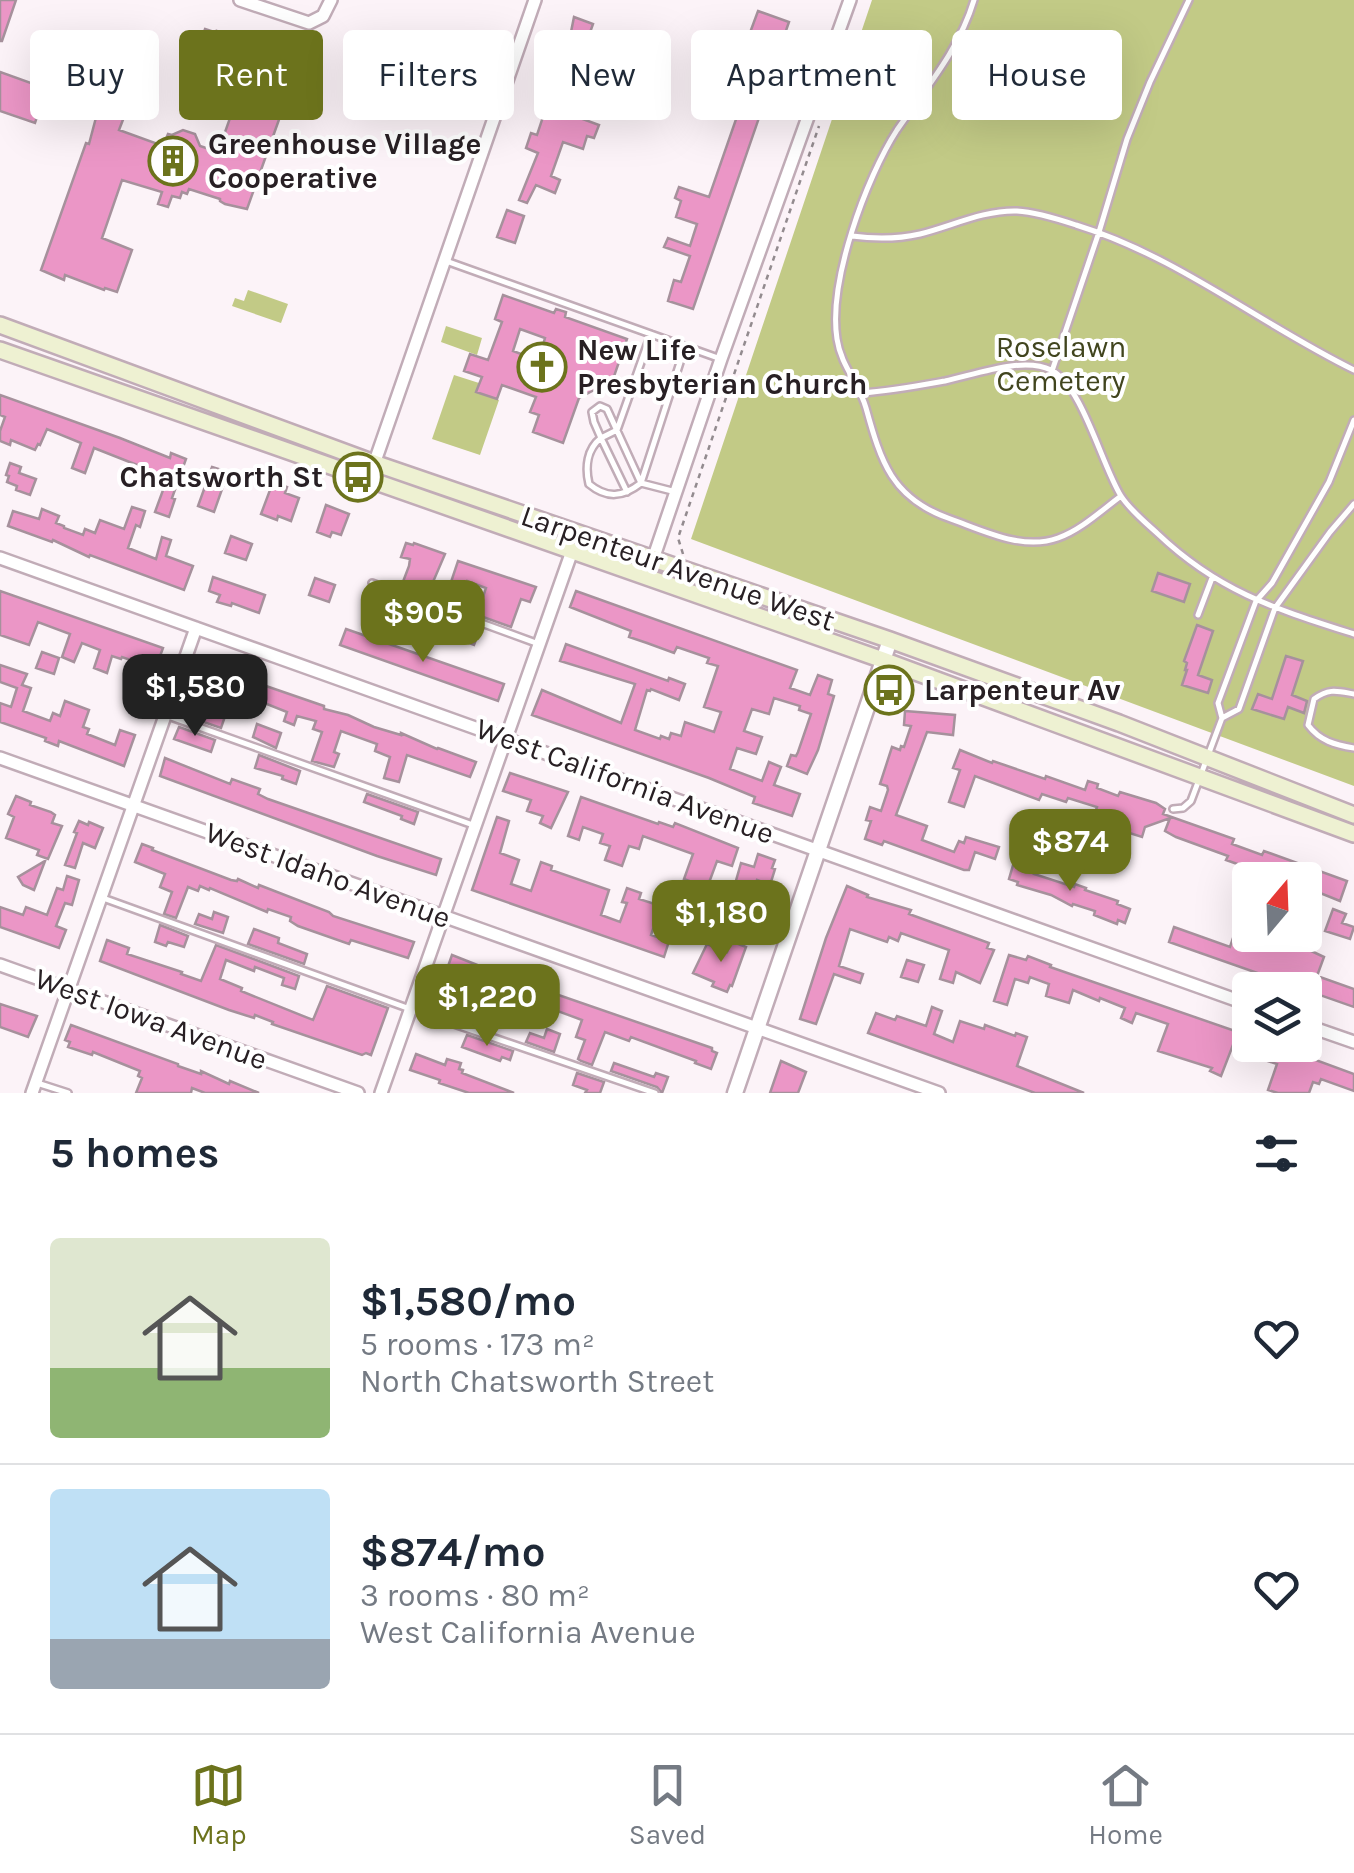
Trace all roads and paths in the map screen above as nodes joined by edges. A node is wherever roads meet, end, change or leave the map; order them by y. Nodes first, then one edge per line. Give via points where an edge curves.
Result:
1 (240, 0) edge
2 (331, 0) edge
3 (535, 0) edge
4 (850, 0) edge
5 (974, 0) edge
6 (1189, 0) edge
7 (821, 120) edge
8 (1099, 232) junction
9 (852, 236) junction
10 (444, 260) junction
11 (0, 325) edge
12 (651, 334) junction
13 (685, 347) junction
14 (0, 350) edge
15 (721, 359) junction
16 (1052, 370) junction
17 (1354, 370) edge
18 (862, 393) junction
19 (1354, 420) edge
20 (618, 430) junction
21 (602, 438) junction
22 (371, 471) junction
23 (641, 484) junction
24 (627, 492) junction
25 (676, 492) junction
26 (1121, 496) junction
27 (1354, 504) edge
28 (572, 551) junction
29 (684, 555) dead end
30 (0, 558) edge
31 (653, 560) junction
32 (647, 578) junction
33 (1212, 578) junction
34 (372, 583) dead end
35 (1256, 600) junction
36 (1275, 608) junction
37 (1198, 615) dead end
38 (196, 628) junction
39 (1354, 634) edge
40 (890, 640) junction
41 (539, 644) junction
42 (883, 660) junction
43 (1354, 694) edge
44 (166, 715) junction
45 (1222, 718) junction
46 (506, 738) junction
47 (1354, 748) edge
48 (1209, 757) junction
49 (0, 758) edge
50 (1201, 777) junction
51 (134, 806) junction
52 (1173, 809) dead end
53 (1354, 815) edge
54 (476, 826) junction
55 (1354, 834) edge
56 (819, 850) junction
57 (100, 896) junction
58 (444, 916) junction
59 (0, 965) edge
60 (69, 990) junction
61 (1232, 999) edge
62 (410, 1009) junction
63 (757, 1028) junction
64 (1322, 1030) edge
65 (1354, 1042) edge
66 (34, 1088) edge
67 (68, 1093) edge
68 (358, 1093) edge
69 (380, 1093) edge
70 (655, 1093) edge
71 (735, 1093) edge
72 (938, 1093) edge

1 - 2 street via 301,22 323,16
3 - 10 street
4 - 15 street
5 - 9 lane via 952,52 874,168
6 - 8 lane via 1127,138
7 - 29 path via 678,538
8 - 9 lane via 1018,211 917,234
8 - 16 lane
8 - 17 lane via 1178,268
9 - 18 lane via 835,315 844,365
10 - 12 lane
10 - 22 street
11 - 22 main road, Larpenteur Avenue West
12 - 13 lane
12 - 20 lane
13 - 15 lane
13 - 23 lane
14 - 22 main road, Larpenteur Avenue West
15 - 25 street
16 - 18 lane via 1004,368
16 - 26 lane via 1083,412
18 - 26 lane via 886,467 901,490 942,516 1037,543 1060,538
19 - 35 lane via 1329,482
20 - 21 lane
20 - 21 lane via 608,408 600,406 592,416
20 - 23 lane
21 - 24 lane
21 - 24 lane via 589,456 589,484 615,496
22 - 28 main road, Larpenteur Avenue West
22 - 31 main road, Larpenteur Avenue West
23 - 24 lane
23 - 25 lane
25 - 31 street
26 - 33 lane
27 - 36 lane
28 - 32 main road, Larpenteur Avenue West
28 - 41 street
30 - 38 street, West California Avenue
31 - 32 street
31 - 40 main road, Larpenteur Avenue West
32 - 42 main road, Larpenteur Avenue West
33 - 35 lane
33 - 37 lane
34 - 41 lane
35 - 36 lane
35 - 45 lane via 1218,703
36 - 39 lane
36 - 45 lane via 1239,709
38 - 44 street
38 - 46 street, West California Avenue
40 - 42 street
40 - 48 main road, Larpenteur Avenue West
41 - 46 street
42 - 50 main road, Larpenteur Avenue West
42 - 56 street
43 - 47 lane via 1323,692 1314,699 1308,726 1324,740
44 - 51 street
44 - 54 lane
45 - 48 lane
46 - 54 street
46 - 56 street, West California Avenue
48 - 50 lane
48 - 53 main road, Larpenteur Avenue West
49 - 51 street, West Idaho Avenue
50 - 52 lane via 1191,801
50 - 55 main road, Larpenteur Avenue West
51 - 57 street
51 - 58 street, West Idaho Avenue
54 - 58 street
56 - 61 street, West California Avenue
56 - 63 street
57 - 60 street
57 - 62 lane
58 - 62 street
58 - 63 street, West Idaho Avenue
59 - 60 street, West Iowa Avenue
60 - 66 street
60 - 68 street, West Iowa Avenue
62 - 69 street
62 - 70 lane
63 - 71 street
63 - 72 street, West Idaho Avenue
64 - 65 street
66 - 67 lane

